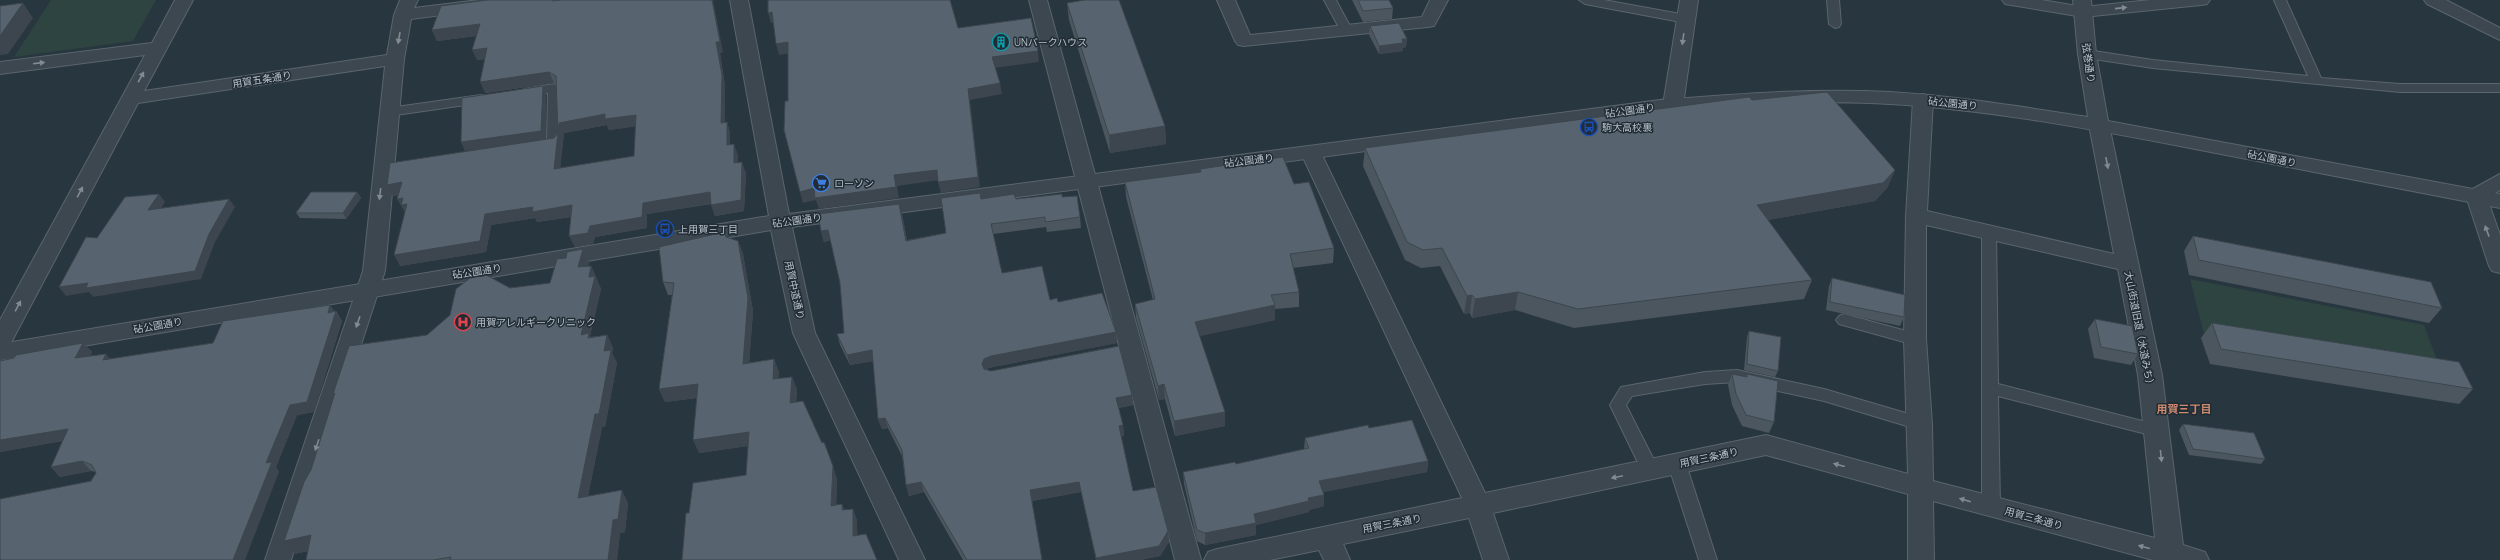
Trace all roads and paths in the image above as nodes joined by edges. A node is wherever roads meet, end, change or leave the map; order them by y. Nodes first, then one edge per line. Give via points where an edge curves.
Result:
1 (184, 0) edge
2 (520, 0) edge
3 (739, 0) edge
4 (1038, 0) edge
5 (1226, 0) edge
6 (1330, 0) edge
7 (1439, 0) edge
8 (1585, 0) edge
9 (1689, 0) edge
10 (1833, 0) edge
11 (2012, 0) edge
12 (2201, 0) edge
13 (2280, 0) edge
14 (2433, 0) edge
15 (2082, 6) edge
16 (406, 8) edge
17 (1686, 19) junction
18 (1835, 24) dead end
19 (1346, 30) junction
20 (2500, 34) edge
21 (158, 48) junction
22 (2087, 54) junction
23 (396, 59) junction
24 (0, 68) edge
25 (2316, 81) junction
26 (2500, 88) edge
27 (514, 94) edge
28 (491, 97) edge
29 (129, 99) junction
30 (1923, 100) junction
31 (1673, 105) junction
32 (389, 112) junction
33 (2099, 125) junction
34 (531, 148) edge
35 (1310, 152) junction
36 (1086, 181) junction
37 (2500, 181) edge
38 (2476, 196) junction
39 (2500, 201) edge
40 (1916, 216) junction
41 (781, 222) junction
42 (1989, 232) junction
43 (2127, 264) junction
44 (2500, 266) edge
45 (369, 288) junction
46 (1844, 320) dead end
47 (1915, 339) junction
48 (0, 341) edge
49 (0, 352) edge
50 (1990, 388) junction
51 (1920, 424) junction
52 (2158, 431) junction
53 (1677, 464) junction
54 (1650, 470) junction
55 (1920, 487) junction
56 (1478, 506) junction
57 (1991, 507) junction
58 (1326, 536) junction
59 (2171, 557) edge
60 (278, 560) edge
61 (912, 560) edge
62 (1188, 560) edge
63 (1217, 560) edge
64 (1337, 560) edge
65 (1496, 560) edge
66 (1708, 560) edge
67 (1921, 560) edge
68 (2196, 560) edge

1 - 21 street
2 - 16 street
3 - 41 street, 用賀中道通り
4 - 36 street
5 - 19 street via 1244,41
6 - 19 lane
7 - 19 street via 1428,22
8 - 17 lane
9 - 17 street
10 - 18 lane
11 - 15 street
15 -> 12 street
13 - 25 lane
14 - 20 street
15 - 22 street, 弦巻通り
16 -> 23 street
17 -> 31 street
24 -> 21 street
29 -> 21 street
22 - 25 lane via 2153,64
22 - 33 street, 弦巻通り
23 - 29 street, 用賀五条通り
23 - 32 street
25 - 26 lane via 2400,88
27 - 34 lane via 554,88 554,144
28 - 32 lane
48 -> 29 street
30 - 31 street, 砧公園通り via 1787,97
30 - 33 street, 砧公園通り via 2006,109
30 - 40 street
31 - 35 street, 砧公園通り
32 -> 45 street via 390,168
33 - 38 street, 砧公園通り
33 -> 43 street, 大山街道旧道（水道みち）
35 - 36 street, 砧公園通り
35 - 56 street
36 - 41 street, 砧公園通り
36 - 62 street via 1122,349
37 - 38 street
38 - 39 street, 砧公園通り
44 -> 38 street
40 - 42 street
40 - 47 street
41 - 45 street, 砧公園通り
41 - 61 street, 用賀中道通り via 804,333
42 - 43 street
42 - 50 lane
43 - 52 street, 大山街道旧道（水道みち） via 2150,375
45 - 49 street, 砧公園通り
45 -> 60 street
46 - 47 lane
47 - 51 street
50 - 52 lane
50 - 57 lane
51 - 54 lane via 1824,395 1736,376 1705,378 1627,391 1618,405
51 - 55 street
52 -> 59 street, 大山街道旧道（水道みち）
53 - 54 street, 用賀三条通り
55 -> 53 street, 用賀三条通り via 1766,445
53 - 66 lane
54 -> 56 street, 用賀三条通り
57 -> 55 street, 用賀三条通り
55 - 67 street
56 - 58 street, 用賀三条通り
56 - 65 street
59 -> 57 street, 用賀三条通り
58 - 63 street, 用賀三条通り
58 - 64 street
59 - 68 street, 用賀三条通り

